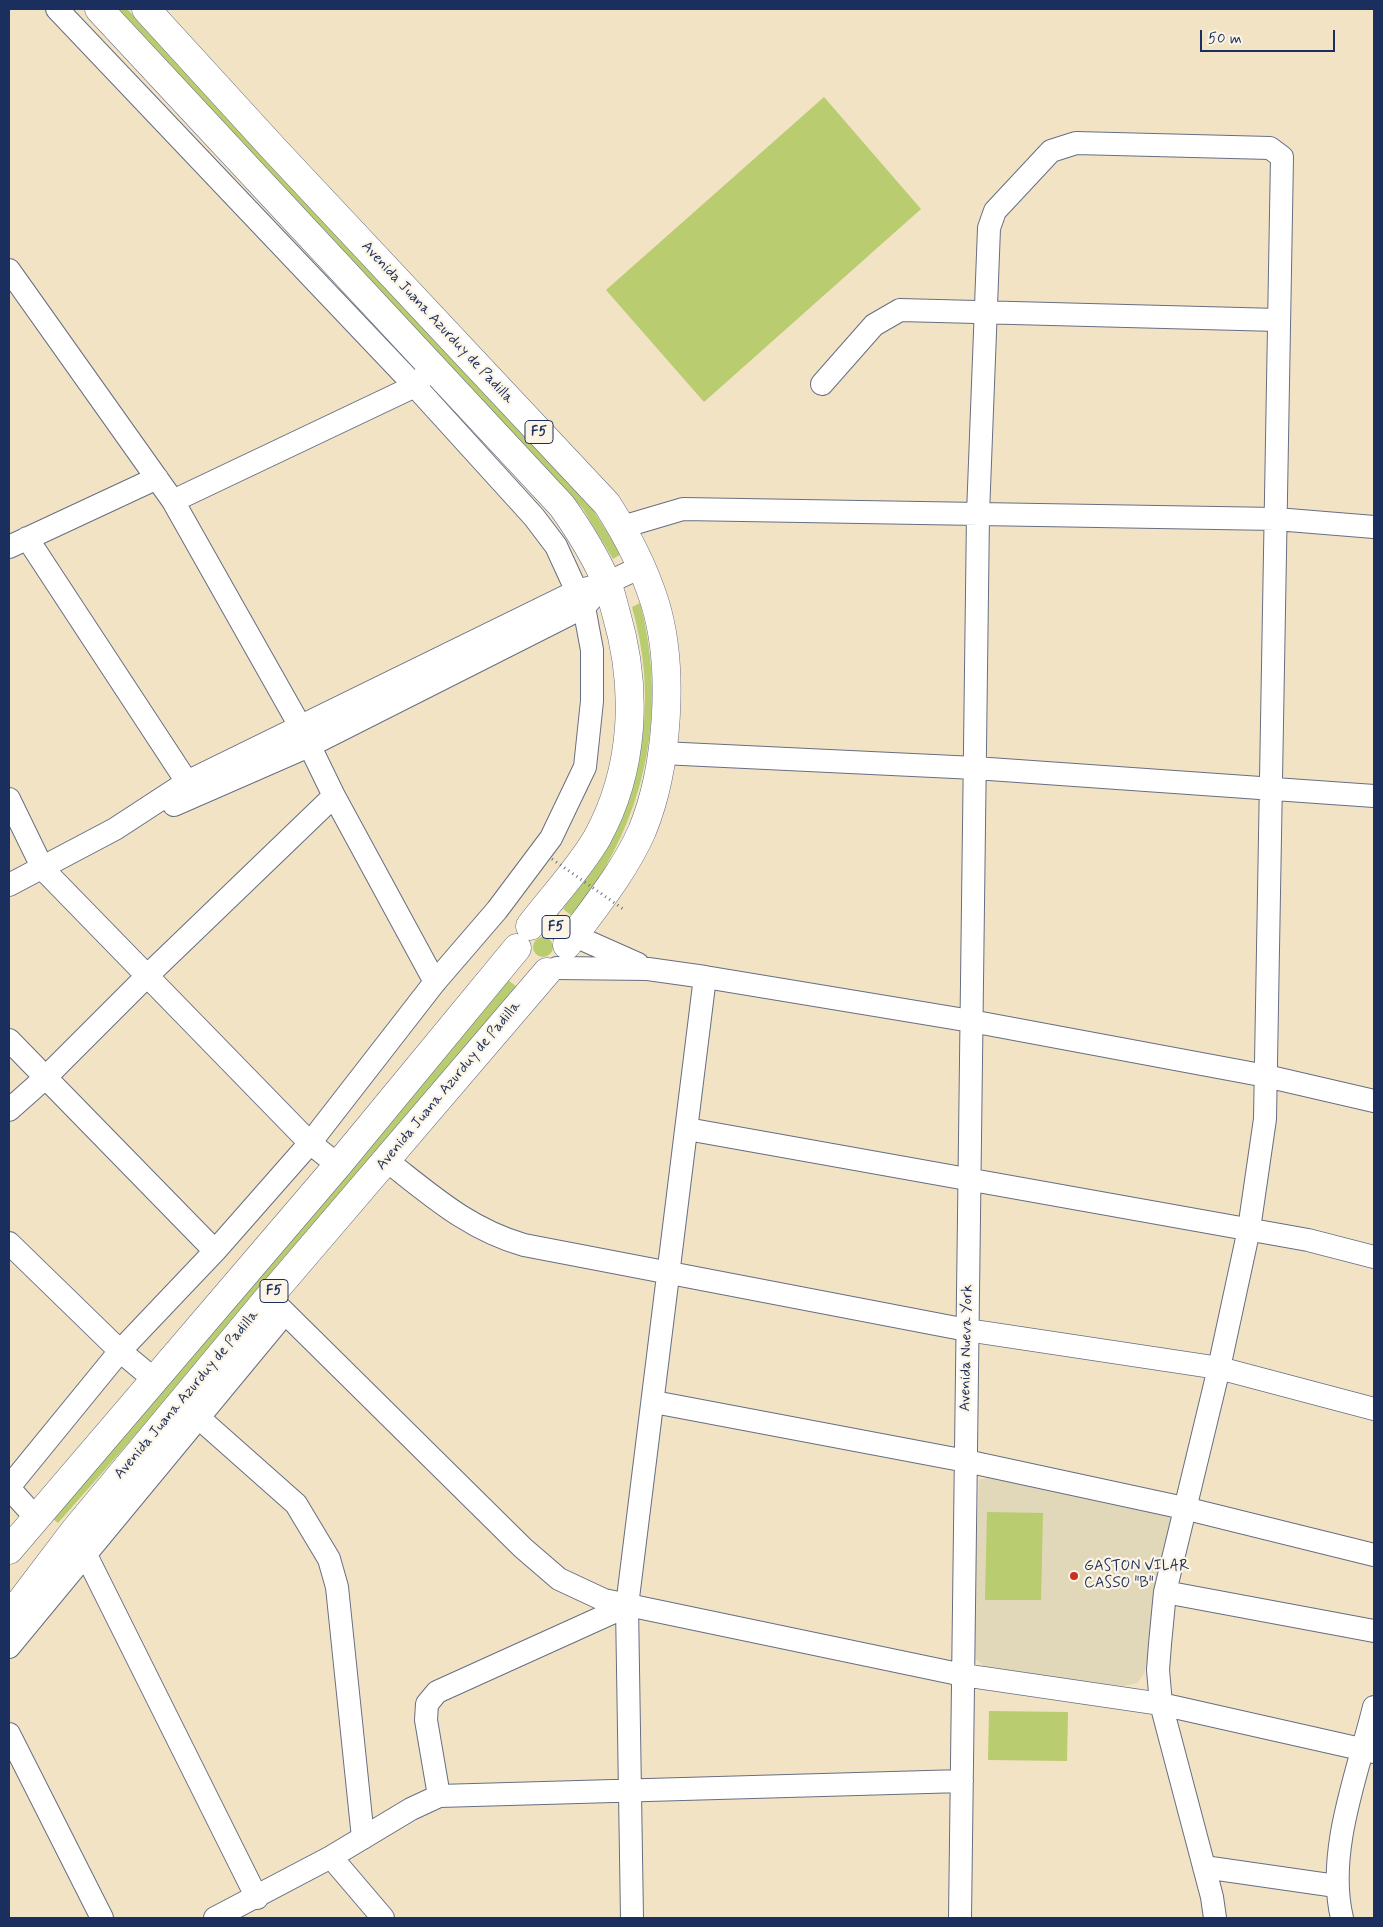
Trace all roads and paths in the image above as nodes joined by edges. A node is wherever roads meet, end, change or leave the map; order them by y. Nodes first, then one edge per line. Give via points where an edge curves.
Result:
1 (57, 9) edge
2 (99, 9) edge
3 (146, 9) edge
4 (9, 270) edge
5 (985, 312) junction
6 (1278, 320) junction
7 (433, 366) junction
8 (822, 384) dead end
9 (415, 386) junction
10 (157, 478) junction
11 (173, 501) junction
12 (978, 514) junction
13 (1276, 519) junction
14 (622, 527) junction
15 (1374, 528) edge
16 (18, 543) edge
17 (642, 567) junction
18 (607, 582) junction
19 (580, 599) junction
20 (304, 736) junction
21 (662, 753) junction
22 (975, 768) junction
23 (187, 782) junction
24 (1271, 789) junction
25 (334, 796) junction
26 (1374, 796) edge
27 (9, 799) edge
28 (115, 829) junction
29 (552, 859) dead end
30 (44, 869) junction
31 (9, 885) edge
32 (623, 909) dead end
33 (524, 937) junction
34 (560, 950) junction
35 (648, 969) junction
36 (147, 976) junction
37 (705, 978) junction
38 (435, 982) junction
39 (971, 1021) junction
40 (9, 1040) edge
41 (1266, 1076) junction
42 (45, 1078) junction
43 (1374, 1101) edge
44 (9, 1110) edge
45 (687, 1129) junction
46 (310, 1144) junction
47 (386, 1160) junction
48 (338, 1165) junction
49 (969, 1179) junction
50 (1249, 1229) junction
51 (9, 1243) edge
52 (215, 1251) junction
53 (1374, 1257) edge
54 (670, 1274) junction
55 (277, 1305) junction
56 (967, 1330) junction
57 (120, 1351) junction
58 (1219, 1368) junction
59 (155, 1380) junction
60 (654, 1402) junction
61 (1374, 1409) edge
62 (199, 1418) junction
63 (966, 1461) junction
64 (9, 1488) edge
65 (1184, 1508) junction
66 (36, 1518) junction
67 (75, 1530) junction
68 (12, 1547) edge
69 (1374, 1555) edge
70 (86, 1556) junction
71 (43, 1570) junction
72 (1165, 1592) junction
73 (627, 1606) junction
74 (9, 1617) edge
75 (1374, 1631) edge
76 (9, 1647) edge
77 (963, 1675) junction
78 (1161, 1704) junction
79 (1374, 1707) edge
80 (9, 1734) edge
81 (1371, 1756) edge
82 (962, 1781) junction
83 (631, 1792) junction
84 (439, 1796) junction
85 (363, 1838) junction
86 (331, 1858) junction
87 (1204, 1867) junction
88 (1336, 1886) junction
89 (257, 1898) junction
90 (102, 1918) edge
91 (215, 1918) edge
92 (383, 1918) edge
93 (632, 1918) edge
94 (960, 1918) edge
95 (1215, 1918) edge
96 (1342, 1918) edge

1 - 9 street
2 - 7 highway, F5
3 - 14 highway, Avenida Juana Azurduy de Padilla / F5 via 587,481
4 - 10 street
5 - 6 street
5 - 6 street, Avenida Nueva York via 989,228 995,211 1051,152 1076,143 1270,148 1282,157
5 - 8 street via 900,310 874,325
5 - 12 street, Avenida Nueva York
6 - 13 street
7 - 9 street
7 - 18 highway, F5 via 562,506 587,541
9 - 11 street
9 - 19 street via 534,517 556,546
10 - 11 street
10 - 16 street
11 - 20 street
12 - 13 street
12 - 14 street via 683,508
12 - 22 street, Avenida Nueva York
13 - 15 street
13 - 24 street
14 - 17 highway, Avenida Juana Azurduy de Padilla / F5
16 - 23 street
17 - 18 street
17 - 21 highway, Avenida Juana Azurduy de Padilla / F5 via 655,604 664,648 666,703
18 - 19 street
18 - 33 highway, F5 via 623,636 630,686 629,733 624,766 613,804 596,840
19 - 20 street
19 - 38 street via 592,650 592,701 585,767 551,838 497,910
20 - 23 street
20 - 25 street
20 - 28 street
21 - 22 street
21 - 34 highway, Avenida Juana Azurduy de Padilla / F5 via 653,798 641,832 616,876
22 - 24 street
22 - 39 street, Avenida Nueva York
23 - 28 street
24 - 26 street
24 - 41 street
25 - 36 street
25 - 38 street
27 - 30 street
28 - 30 street
29 - 32 path, bridge
30 - 31 street
30 - 36 street
33 - 34 highway, F5 via 544,923
33 - 34 highway via 522,963 534,972
33 - 48 highway, F5
34 - 35 street
34 - 35 street
34 - 47 highway, Avenida Juana Azurduy de Padilla / F5
35 - 37 street
36 - 42 street
36 - 46 street
37 - 39 street
37 - 45 street
38 - 46 street
39 - 41 street
39 - 49 street, Avenida Nueva York
40 - 42 street
41 - 43 street
41 - 50 street via 1264,1119
42 - 44 street
42 - 52 street
45 - 49 street
45 - 54 street
46 - 48 street
46 - 52 street
47 - 54 street via 452,1212 501,1239
47 - 55 highway, Avenida Juana Azurduy de Padilla / F5
48 - 59 highway, F5
49 - 50 street
49 - 56 street, Avenida Nueva York
50 - 53 street
50 - 58 street
51 - 57 street
52 - 57 street
54 - 56 street
54 - 60 street
55 - 62 street
55 - 67 highway, Avenida Juana Azurduy de Padilla / F5
55 - 73 street via 523,1548 559,1579 604,1600
56 - 58 street
56 - 63 street, Avenida Nueva York
57 - 59 street
57 - 64 street
58 - 61 street
58 - 65 street
59 - 66 highway, F5
60 - 63 street
60 - 73 street
62 - 70 street
62 - 85 street via 296,1504 329,1559 337,1587
63 - 65 street
63 - 77 street, Avenida Nueva York
64 - 66 street
65 - 69 street
65 - 72 street
66 - 68 highway, F5
67 - 70 street
67 - 71 highway, Avenida Juana Azurduy de Padilla / F5
68 - 71 highway
70 - 76 street
70 - 89 street
71 - 74 highway, Avenida Juana Azurduy de Padilla / F5
72 - 75 street
72 - 78 street via 1158,1670
73 - 77 street
73 - 83 street
73 - 84 street via 437,1692 427,1704 426,1720
77 - 78 street
77 - 82 street, Avenida Nueva York
78 - 81 street
78 - 87 street
79 - 81 street
80 - 90 street
81 - 88 street via 1337,1859
82 - 83 street
82 - 94 street, Avenida Nueva York
83 - 84 street
83 - 93 street
84 - 85 street
85 - 86 street
86 - 89 street
86 - 92 street
87 - 88 street
87 - 95 street
88 - 96 street
89 - 91 street

